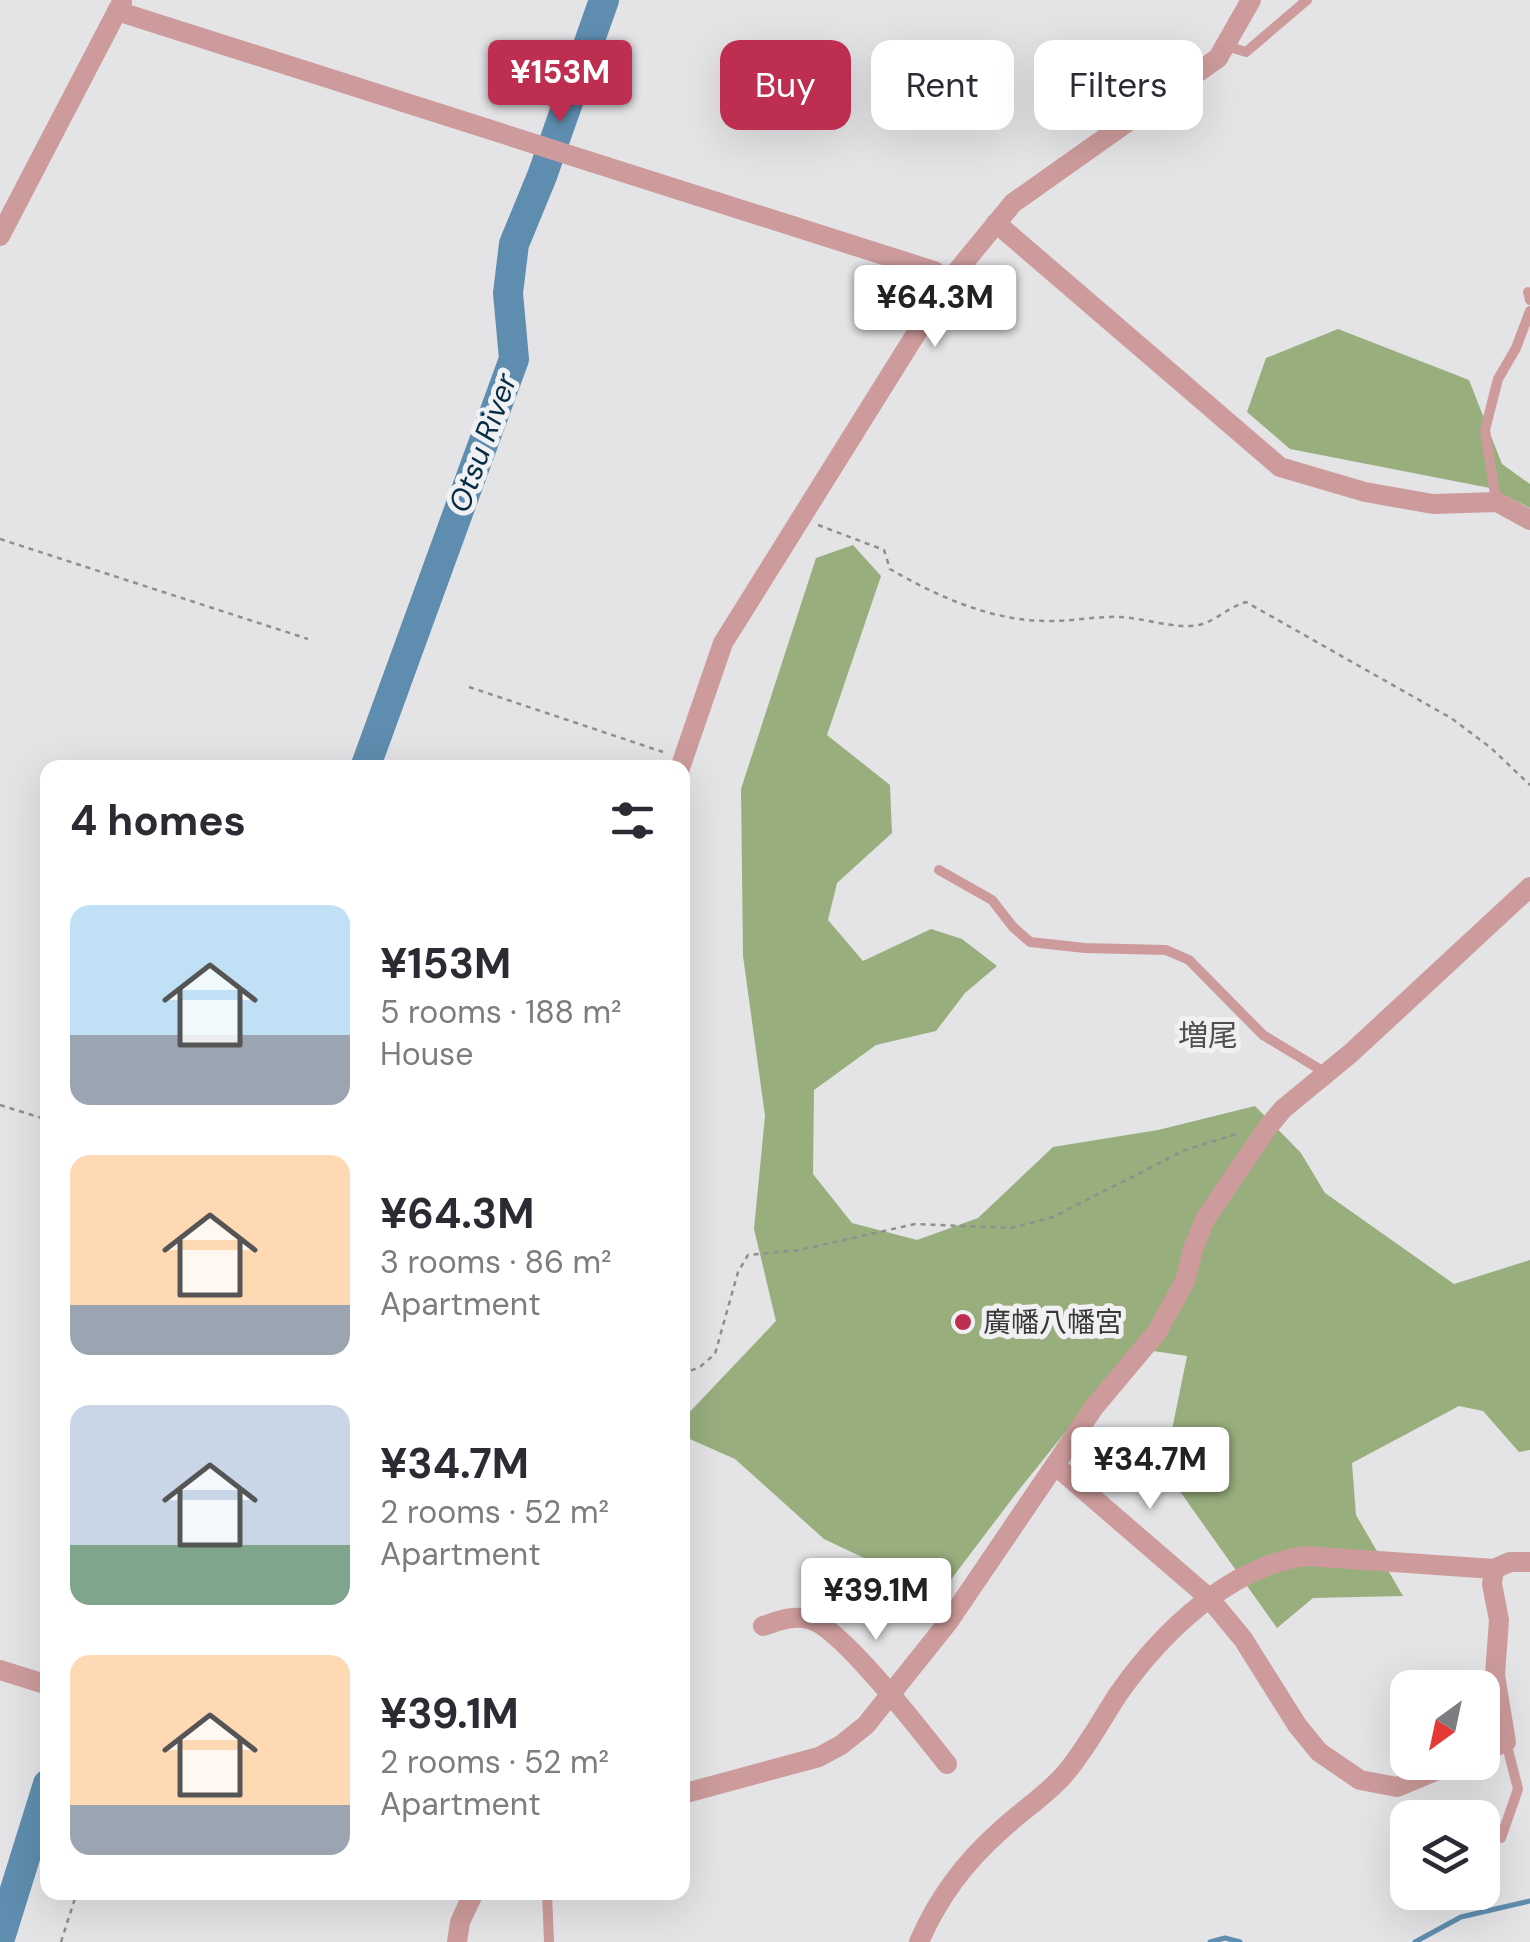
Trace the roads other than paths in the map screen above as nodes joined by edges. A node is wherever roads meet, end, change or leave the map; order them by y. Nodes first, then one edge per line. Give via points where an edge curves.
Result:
1 (1252, 0) edge
2 (1306, 0) edge
3 (120, 6) edge
4 (1226, 46) junction
5 (996, 223) junction
6 (0, 236) edge
7 (949, 281) junction
8 (1530, 311) edge
9 (1516, 348) junction
10 (1530, 351) edge
11 (1496, 502) junction
12 (1530, 520) edge
13 (683, 760) edge
14 (940, 870) dead end
15 (1530, 887) edge
16 (1326, 1073) junction
17 (1056, 1466) junction
18 (1530, 1562) edge
19 (1494, 1569) junction
20 (1210, 1598) junction
21 (763, 1626) dead end
22 (0, 1670) edge
23 (40, 1682) edge
24 (892, 1694) junction
25 (1506, 1742) junction
26 (1500, 1744) edge
27 (947, 1764) dead end
28 (1414, 1780) edge
29 (690, 1792) edge
30 (1501, 1838) dead end
31 (470, 1900) edge
32 (548, 1900) edge
33 (457, 1942) edge
34 (549, 1942) edge
35 (920, 1942) edge

1 - 4 street
2 - 4 lane via 1246,52
3 - 6 street
3 - 7 street
4 - 5 street
5 - 7 street
5 - 11 street via 1280,467 1432,504
7 - 13 street via 723,644
8 - 9 lane
9 - 10 lane
9 - 11 lane via 1498,380 1485,430
11 - 12 street
14 - 16 lane via 992,900 1030,942 1166,950 1189,960 1263,1034
15 - 16 street
16 - 17 street via 1268,1127 1205,1219 1172,1308
17 - 20 street
17 - 24 street
18 - 19 street
19 - 20 street via 1306,1556 1280,1560
19 - 25 street via 1495,1675
20 - 28 street via 1318,1752 1360,1780 1397,1787
20 - 35 street via 1122,1689 1064,1775 968,1861
21 - 24 street via 791,1617 813,1620
22 - 23 street
24 - 27 street
24 - 29 street via 866,1725 819,1757
25 - 26 street
25 - 30 lane via 1518,1790
31 - 33 street
32 - 34 lane

